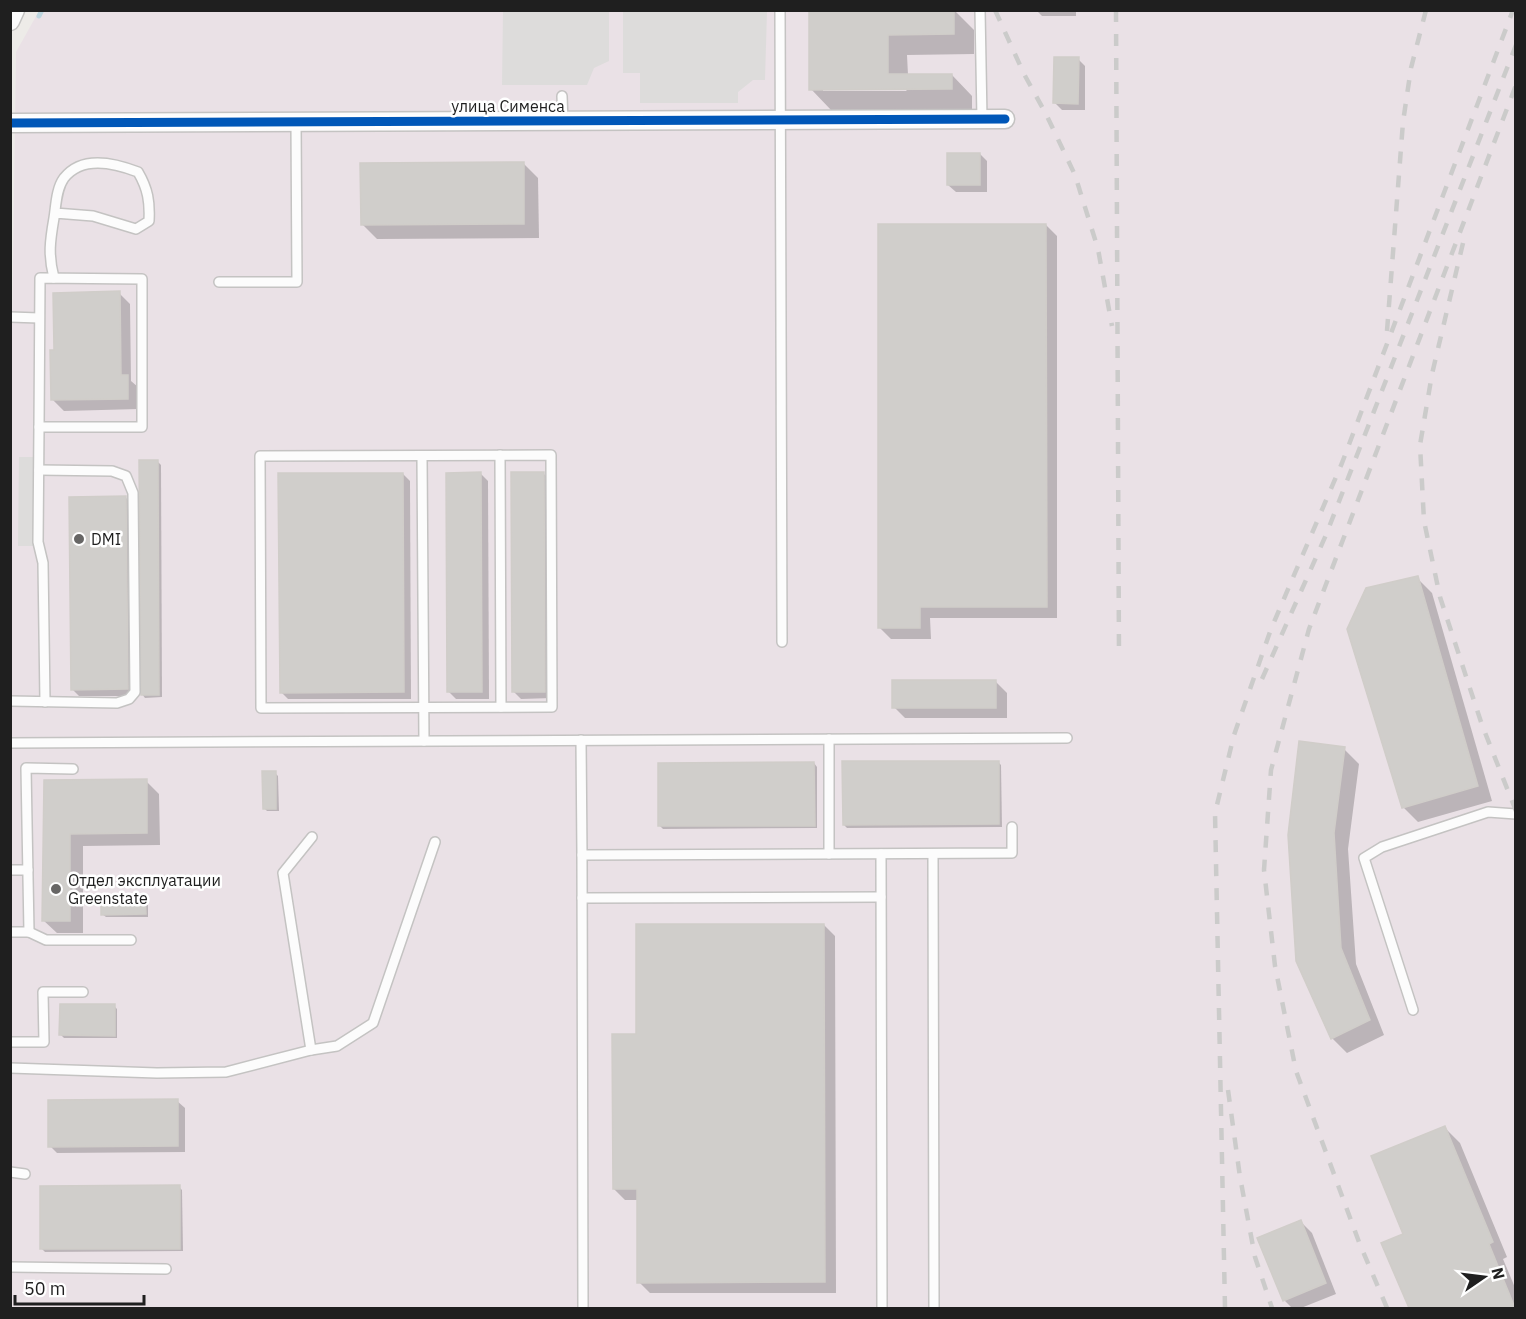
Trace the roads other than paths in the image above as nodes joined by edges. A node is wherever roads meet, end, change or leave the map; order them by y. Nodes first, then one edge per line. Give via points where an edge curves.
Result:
1 (15, 10) edge
2 (780, 10) edge
3 (980, 10) edge
4 (10, 21) edge
5 (562, 96) dead end
6 (982, 119) junction
7 (1005, 119) dead end
8 (780, 120) junction
9 (563, 121) junction
10 (296, 122) junction
11 (10, 123) edge
12 (55, 213) junction
13 (54, 278) junction
14 (219, 282) dead end
15 (10, 317) edge
16 (39, 318) junction
17 (39, 427) junction
18 (500, 455) junction
19 (422, 456) junction
20 (39, 470) junction
21 (782, 642) dead end
22 (10, 701) edge
23 (45, 702) junction
24 (501, 707) junction
25 (424, 708) junction
26 (1067, 738) dead end
27 (829, 739) junction
28 (581, 740) junction
29 (424, 741) junction
30 (10, 743) edge
31 (74, 769) dead end
32 (1515, 814) edge
33 (1012, 827) dead end
34 (312, 837) dead end
35 (435, 843) dead end
36 (829, 854) junction
37 (881, 854) junction
38 (933, 854) junction
39 (582, 855) junction
40 (10, 870) edge
41 (28, 870) junction
42 (881, 897) junction
43 (582, 898) junction
44 (10, 932) edge
45 (28, 932) junction
46 (130, 940) dead end
47 (82, 992) dead end
48 (1413, 1011) dead end
49 (10, 1042) edge
50 (311, 1050) junction
51 (10, 1068) edge
52 (10, 1172) edge
53 (26, 1174) dead end
54 (10, 1268) edge
55 (166, 1269) dead end
56 (583, 1308) edge
57 (882, 1308) edge
58 (934, 1308) edge

1 - 4 street
2 - 8 lane
3 - 6 lane
5 - 9 lane
6 - 7 street, улица Сименса
6 - 8 street, улица Сименса
8 - 9 street, улица Сименса
8 - 21 lane
9 - 10 street, улица Сименса
10 - 11 street, улица Сименса
10 - 14 lane via 297,282
12 - 12 lane via 64,179 78,166 102,163 138,172 150,202 149,221 136,229 93,216
12 - 13 lane via 49,259
13 - 16 lane via 39,278
13 - 17 lane via 142,279 141,427
15 - 16 lane
16 - 17 lane
17 - 20 lane
18 - 19 lane
18 - 24 lane
18 - 24 lane via 551,455 552,683 552,707
19 - 25 lane
19 - 25 lane via 260,456 261,708
20 - 23 lane
20 - 23 lane via 112,471 126,476 133,493 135,692 117,703
22 - 23 lane
24 - 25 lane
25 - 29 lane
26 - 27 lane
27 - 28 lane
27 - 36 lane
28 - 29 lane
28 - 39 lane
29 - 30 lane
31 - 41 lane via 26,768
32 - 48 lane via 1488,812 1382,847 1365,858
33 - 38 lane via 1012,853
34 - 50 lane via 283,873
35 - 50 lane via 373,1023 337,1046
36 - 37 lane
36 - 39 lane
37 - 38 lane
37 - 42 lane
38 - 58 lane
39 - 43 lane
40 - 41 lane
41 - 45 lane
42 - 43 lane
42 - 57 lane
43 - 56 lane
44 - 45 lane
45 - 46 lane via 46,940
47 - 49 lane via 44,992 44,1042
50 - 51 lane via 226,1072
52 - 53 lane
54 - 55 lane

